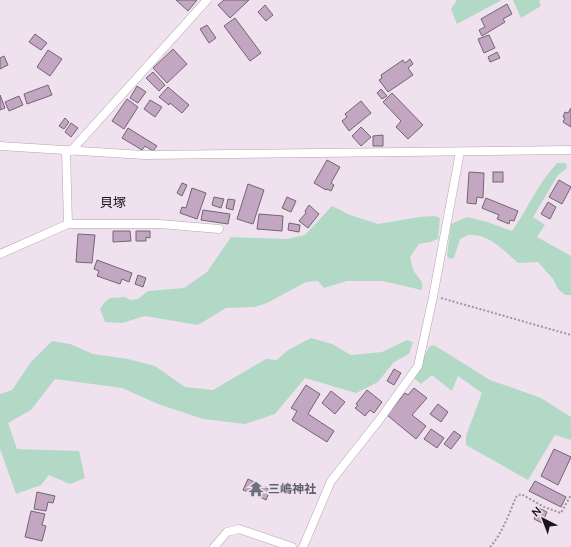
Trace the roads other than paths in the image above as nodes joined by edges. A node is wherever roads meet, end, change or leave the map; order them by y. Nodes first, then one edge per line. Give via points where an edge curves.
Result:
1 (207, 0) edge
2 (0, 146) edge
3 (571, 150) edge
4 (69, 151) junction
5 (460, 152) junction
6 (68, 224) junction
7 (219, 229) dead end
8 (0, 254) edge
9 (214, 547) edge
10 (292, 547) edge
11 (303, 547) edge

1 - 4 street
2 - 4 street
3 - 5 street
4 - 5 street via 144,155
4 - 6 street
5 - 11 street via 418,366 331,481
6 - 7 street via 160,224
6 - 8 street
9 - 10 street via 227,532 239,529

